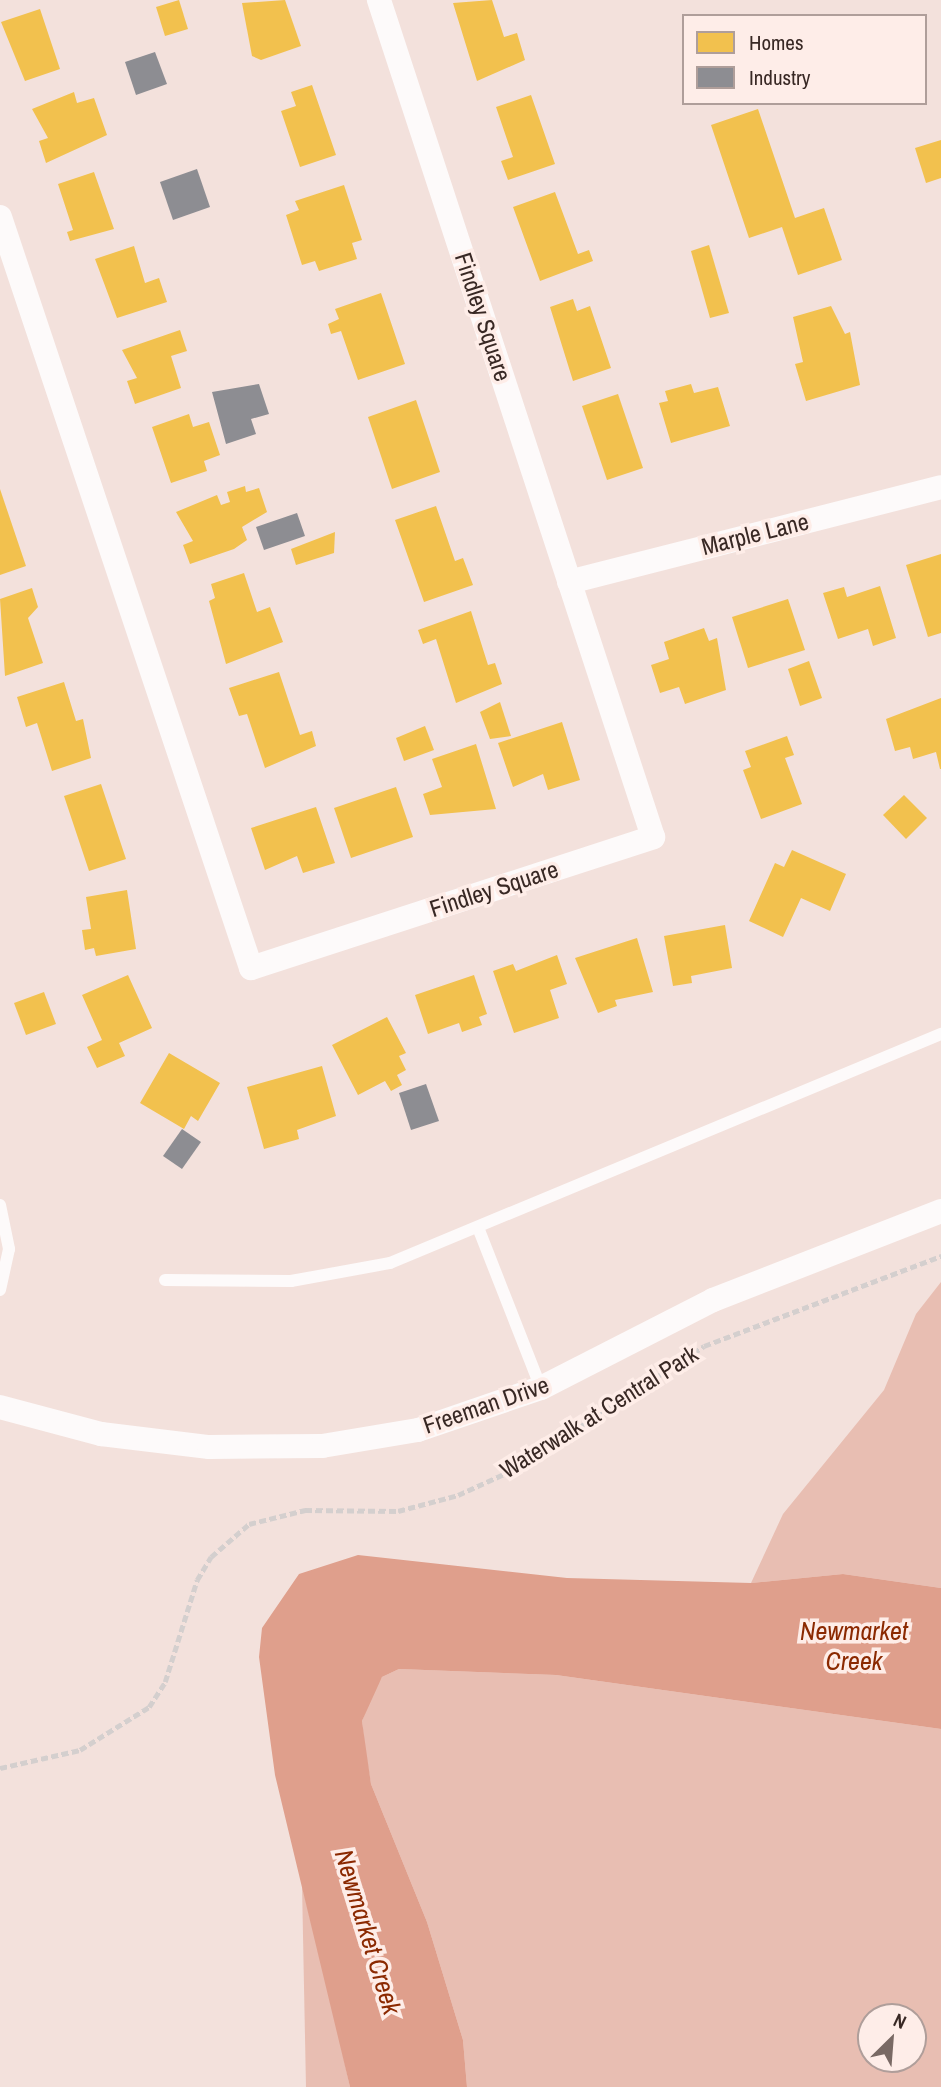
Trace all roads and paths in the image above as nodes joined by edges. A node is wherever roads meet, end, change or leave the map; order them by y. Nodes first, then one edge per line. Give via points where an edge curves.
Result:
1 (379, 0) edge
2 (0, 217) edge
3 (941, 487) edge
4 (569, 582) junction
5 (941, 1034) edge
6 (0, 1205) edge
7 (941, 1211) edge
8 (479, 1230) junction
9 (941, 1255) edge
10 (165, 1280) dead end
11 (0, 1290) edge
12 (541, 1388) junction
13 (0, 1407) edge
14 (0, 1768) edge

1 - 4 street, Findley Square
2 - 4 street, Findley Square via 251,968 653,837
3 - 4 street, Marple Lane
5 - 8 lane via 743,1112
6 - 11 lane via 9,1249
7 - 12 street, Freeman Drive via 713,1300
8 - 10 lane via 342,1274 239,1284
8 - 12 lane
9 - 14 path, Waterwalk at Central Park via 704,1346 517,1468 458,1495 398,1511 305,1510 249,1524 220,1547 197,1580 165,1682 149,1707 90,1746
12 - 13 street, Freeman Drive via 418,1430 280,1447 154,1442

